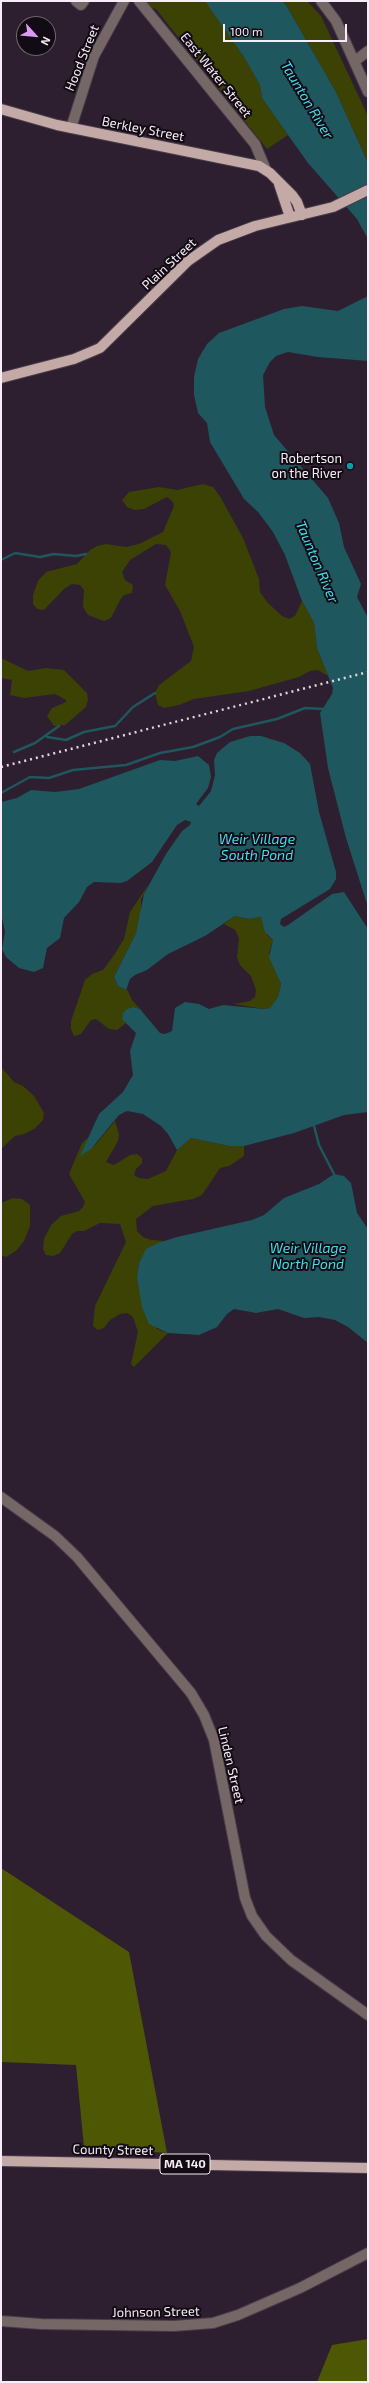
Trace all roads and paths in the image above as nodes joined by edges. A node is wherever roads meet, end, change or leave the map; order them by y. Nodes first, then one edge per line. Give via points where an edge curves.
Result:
1 (76, 1) edge
2 (84, 1) edge
3 (124, 1) edge
4 (138, 1) edge
5 (321, 1) edge
6 (368, 51) edge
7 (355, 61) junction
8 (368, 92) edge
9 (1, 109) edge
10 (71, 128) junction
11 (266, 170) junction
12 (276, 179) junction
13 (368, 190) edge
14 (302, 215) junction
15 (290, 217) junction
16 (1, 378) edge
17 (1, 1497) edge
18 (368, 2015) edge
19 (1, 2161) edge
20 (368, 2168) edge
21 (368, 2253) edge
22 (1, 2321) edge

1 - 2 street via 81,5
3 - 10 street, Hood Street via 94,56
4 - 11 street, East Water Street via 255,144
5 - 7 street via 336,21
6 - 7 street
7 - 8 street
9 - 10 main road, Berkley Street
10 - 11 main road, Berkley Street via 244,162
11 - 12 main road, Berkley Street
12 - 14 main road via 295,198
12 - 15 main road
13 - 14 main road, Plain Street via 339,204
14 - 15 main road, Plain Street
15 - 16 main road, Plain Street via 236,232 203,250 179,269 108,342 91,353 59,364
17 - 18 street, Linden Street via 55,1536 77,1557 191,1693 204,1715 214,1740 245,1898 252,1916 266,1936 291,1960
19 - 20 main road, County Street / MA 140
21 - 22 street, Johnson Street via 300,2288 213,2323 174,2326

